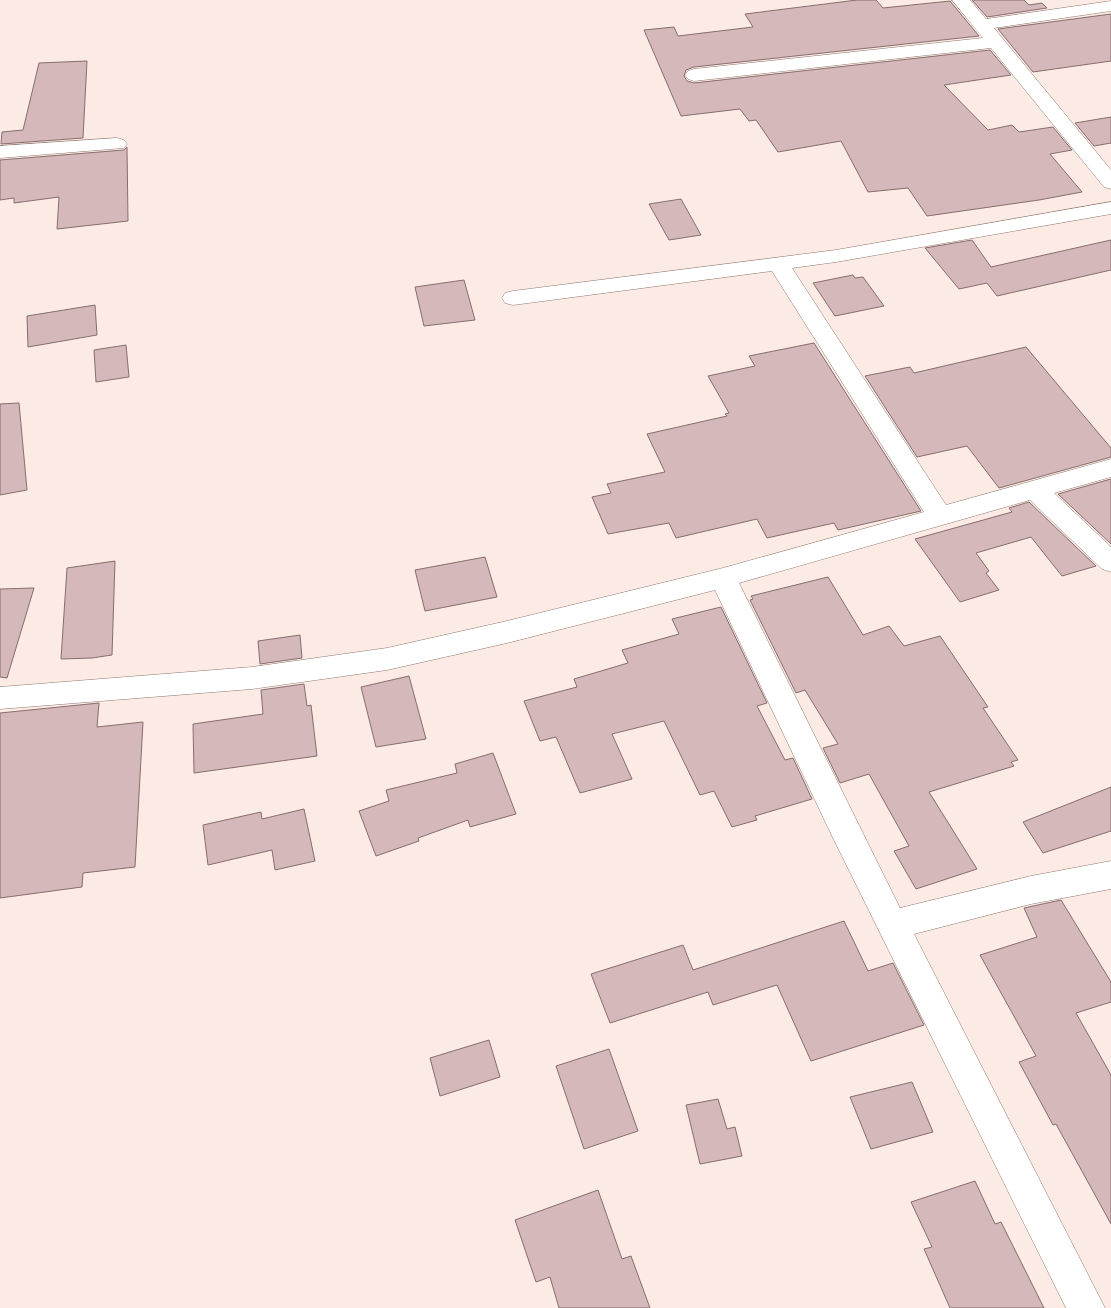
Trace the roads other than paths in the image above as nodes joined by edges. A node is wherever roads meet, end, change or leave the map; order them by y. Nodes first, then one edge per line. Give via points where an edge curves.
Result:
1 (961, 0) edge
2 (1111, 6) edge
3 (981, 25) junction
4 (994, 42) junction
5 (694, 75) dead end
6 (117, 144) dead end
7 (0, 152) edge
8 (1111, 183) edge
9 (1111, 208) edge
10 (778, 263) junction
11 (513, 298) dead end
12 (1111, 468) edge
13 (1035, 490) junction
14 (940, 516) junction
15 (1111, 562) edge
16 (722, 578) junction
17 (0, 698) edge
18 (1111, 875) edge
19 (892, 925) junction
20 (1086, 1308) edge

1 - 3 street
2 - 3 street
3 - 4 street
4 - 5 street
4 - 8 street
6 - 7 street
9 - 10 street via 836,256
10 - 11 street
10 - 14 street
12 - 13 street
13 - 14 street
13 - 15 street
14 - 16 street
16 - 17 street via 386,659 252,678
16 - 19 street
18 - 19 street via 1031,890
19 - 20 street

